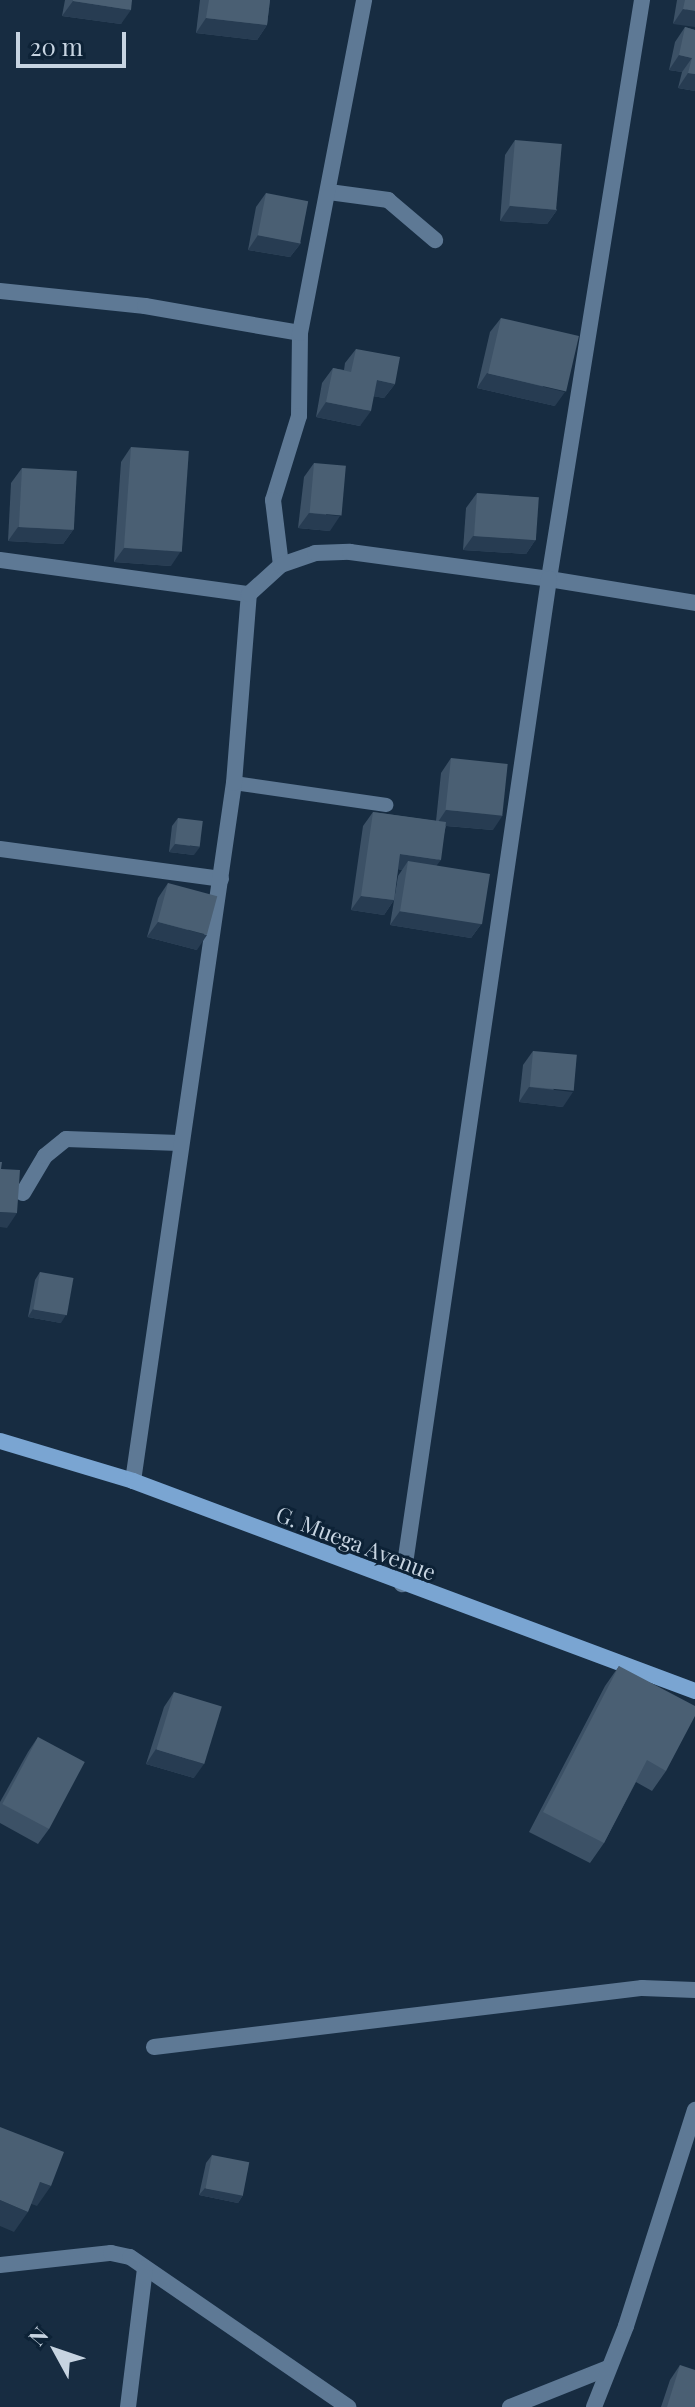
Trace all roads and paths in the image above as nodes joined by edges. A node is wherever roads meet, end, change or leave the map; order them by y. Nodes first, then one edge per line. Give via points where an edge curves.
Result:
1 (364, 0) edge
2 (642, 0) edge
3 (329, 192) junction
4 (435, 240) dead end
5 (0, 291) edge
6 (300, 333) junction
7 (0, 560) edge
8 (281, 565) junction
9 (549, 579) junction
10 (249, 594) junction
11 (695, 603) edge
12 (234, 783) junction
13 (386, 805) dead end
14 (0, 849) edge
15 (221, 879) junction
16 (179, 1143) junction
17 (23, 1193) edge
18 (0, 1441) edge
19 (133, 1481) junction
20 (402, 1584) junction
21 (695, 1691) edge
22 (695, 1990) edge
23 (154, 2047) dead end
24 (695, 2110) edge
25 (0, 2265) edge
26 (145, 2268) junction
27 (608, 2368) junction
28 (128, 2407) edge
29 (348, 2407) edge
30 (510, 2407) edge
31 (594, 2407) edge

1 - 3 street
2 - 9 street
3 - 4 street via 388,200
3 - 6 street
5 - 6 street via 145,306
6 - 8 street via 299,416 273,500
7 - 10 street
8 - 9 street via 315,553 350,552
8 - 10 street
9 - 11 street
9 - 20 street
10 - 12 street
12 - 13 lane
12 - 15 street
14 - 15 street
15 - 16 street
16 - 17 street via 66,1139 45,1156
16 - 19 street
18 - 19 street, G. Muega Avenue
19 - 20 street, G. Muega Avenue
20 - 21 street, G. Muega Avenue
22 - 23 street via 642,1988
24 - 27 street
25 - 26 street via 111,2253 130,2257
26 - 28 street
26 - 29 street
27 - 30 street
27 - 31 street

